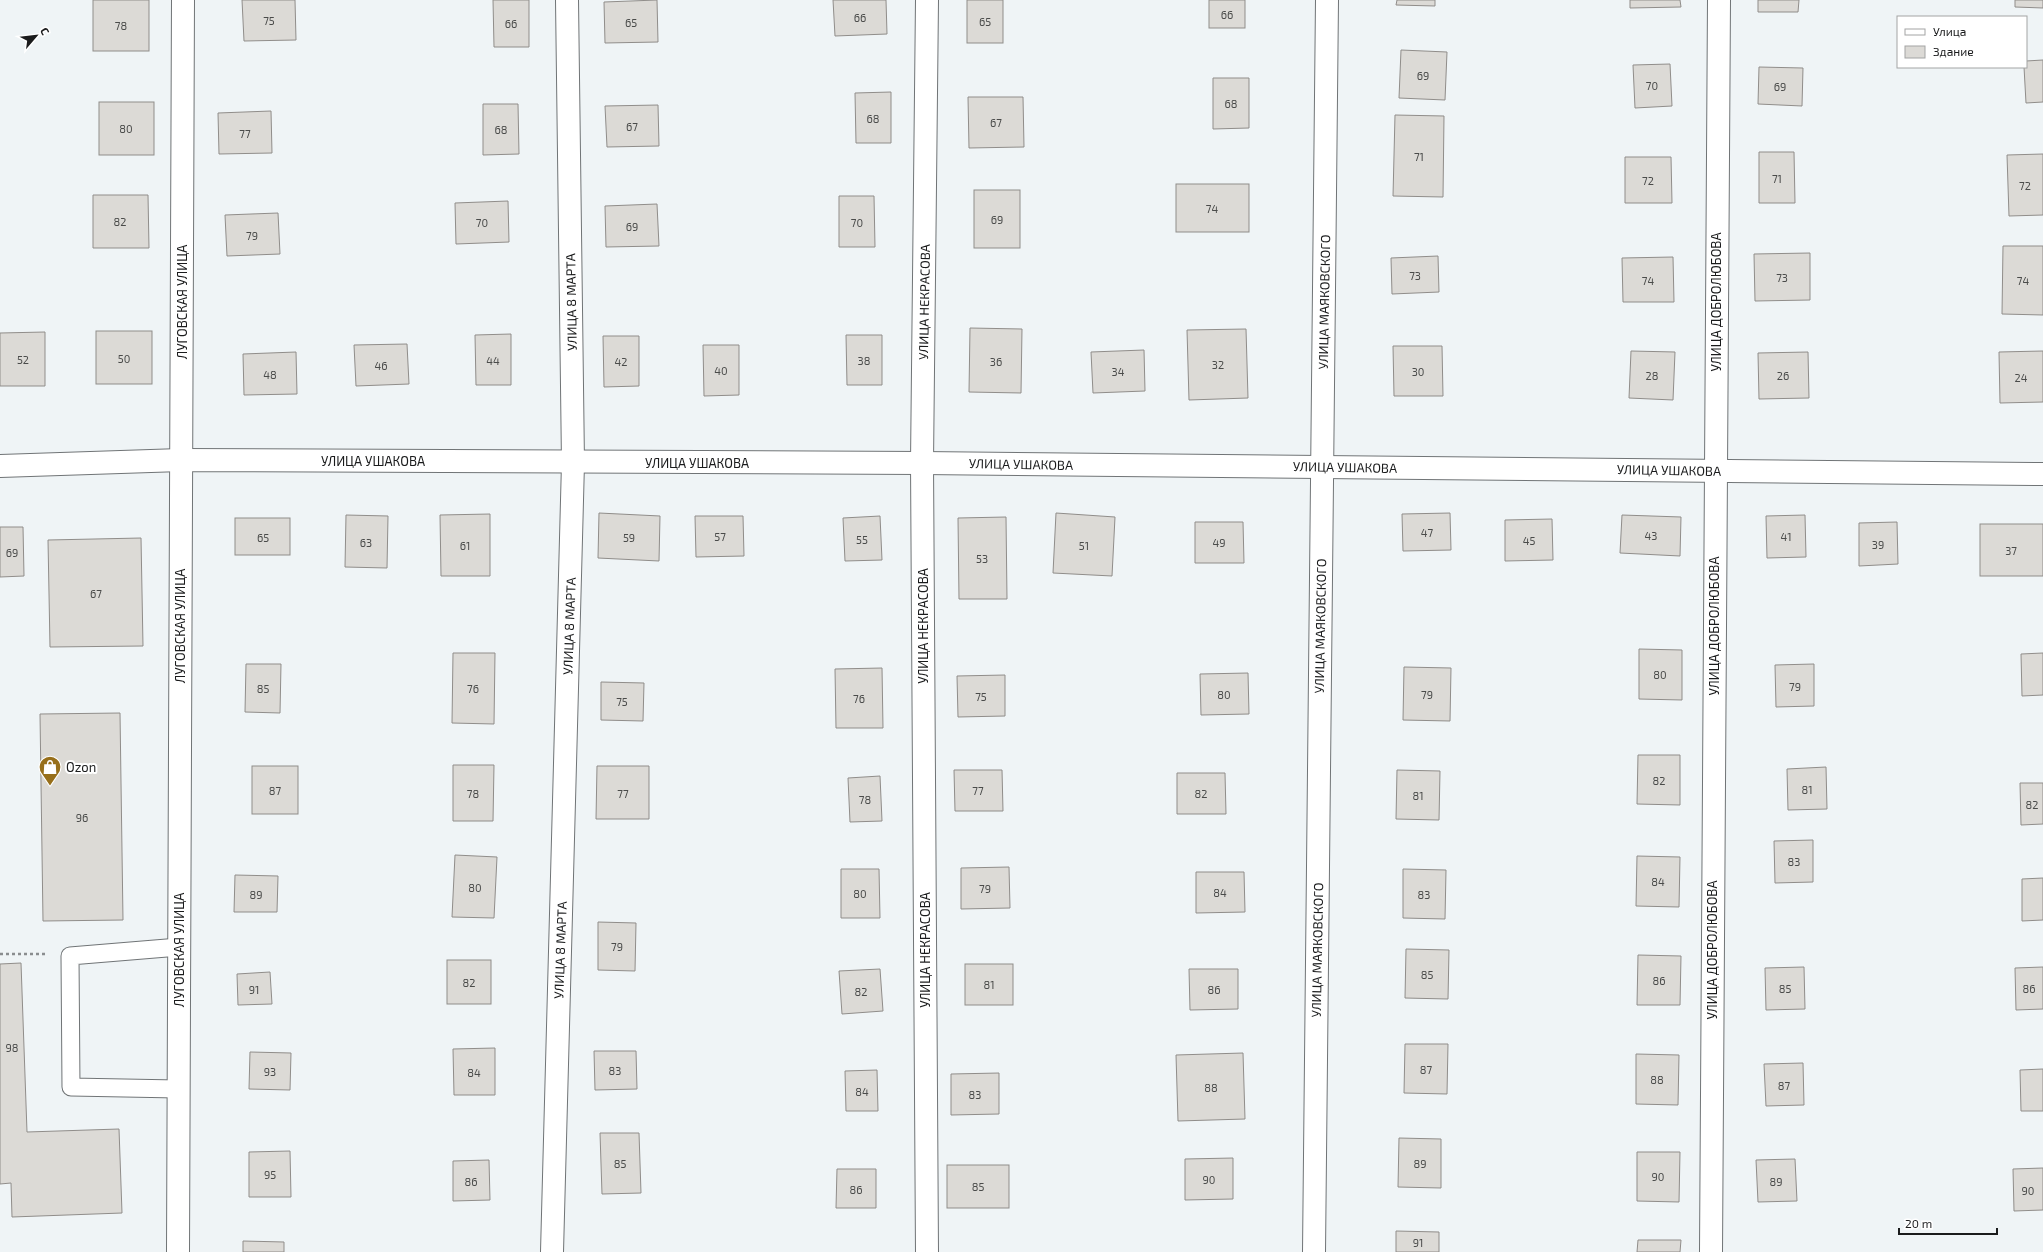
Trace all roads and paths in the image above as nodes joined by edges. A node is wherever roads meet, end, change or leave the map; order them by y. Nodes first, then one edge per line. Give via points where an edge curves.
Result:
1 (184, 0) edge
2 (567, 0) edge
3 (927, 0) edge
4 (1327, 0) edge
5 (1719, 0) edge
6 (181, 460) junction
7 (573, 463) junction
8 (922, 463) junction
9 (0, 466) edge
10 (1322, 466) junction
11 (1715, 471) junction
12 (2043, 474) edge
13 (179, 947) junction
14 (0, 954) edge
15 (70, 956) junction
16 (178, 1089) junction
17 (178, 1252) edge
18 (552, 1252) edge
19 (927, 1252) edge
20 (1314, 1252) edge
21 (1711, 1252) edge

1 - 6 street, ЛУГОВСКАЯ УЛИЦА
2 - 7 street, УЛИЦА 8 МАРТА
3 - 8 street, УЛИЦА НЕКРАСОВА
4 - 10 street, УЛИЦА МАЯКОВСКОГО
5 - 11 street, УЛИЦА ДОБРОЛЮБОВА
6 - 7 street, УЛИЦА УШАКОВА
6 - 9 street, УЛИЦА УШАКОВА
6 - 13 street, ЛУГОВСКАЯ УЛИЦА
7 - 8 street, УЛИЦА УШАКОВА
7 - 18 street, УЛИЦА 8 МАРТА
8 - 10 street, УЛИЦА УШАКОВА
8 - 19 street, УЛИЦА НЕКРАСОВА
10 - 11 street, УЛИЦА УШАКОВА
10 - 20 street, УЛИЦА МАЯКОВСКОГО
11 - 12 street, УЛИЦА УШАКОВА
11 - 21 street, УЛИЦА ДОБРОЛЮБОВА
13 - 15 lane
13 - 16 street, ЛУГОВСКАЯ УЛИЦА
14 - 15 path
15 - 16 lane via 71,1087
16 - 17 street, ЛУГОВСКАЯ УЛИЦА

